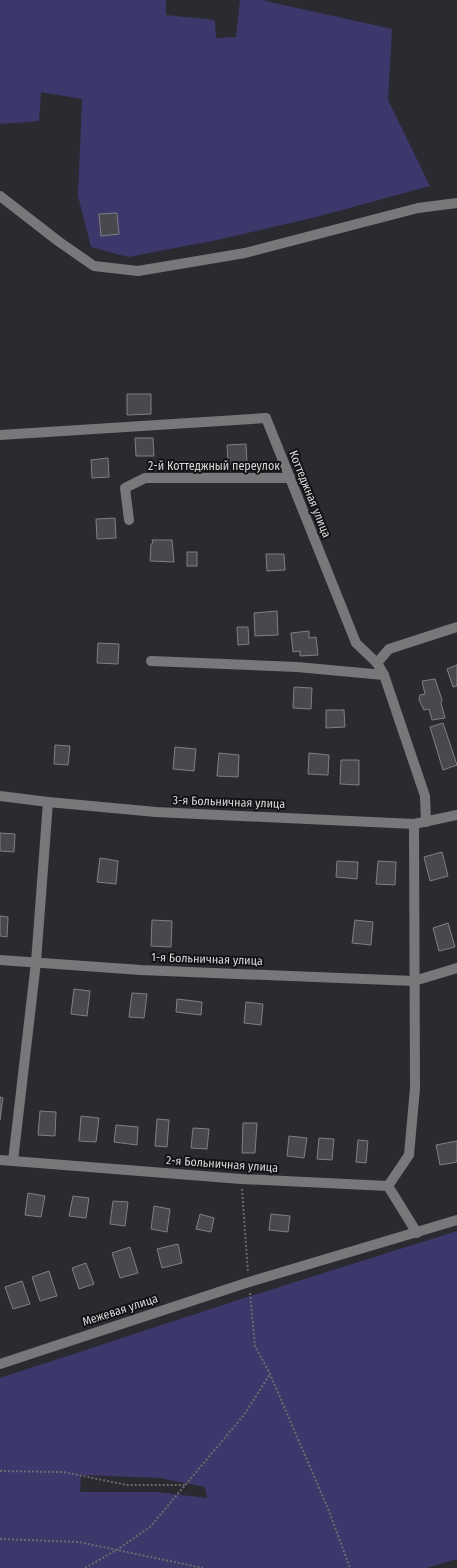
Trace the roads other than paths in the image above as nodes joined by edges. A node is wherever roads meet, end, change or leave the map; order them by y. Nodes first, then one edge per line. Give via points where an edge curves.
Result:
1 (0, 196) edge
2 (457, 203) edge
3 (0, 435) edge
4 (290, 478) junction
5 (129, 520) dead end
6 (457, 627) edge
7 (151, 661) dead end
8 (377, 663) junction
9 (384, 675) junction
10 (0, 796) edge
11 (48, 802) junction
12 (457, 815) edge
13 (426, 822) junction
14 (414, 824) junction
15 (0, 960) edge
16 (36, 962) junction
17 (457, 968) edge
18 (414, 981) junction
19 (0, 1160) edge
20 (13, 1161) junction
21 (388, 1186) junction
22 (457, 1220) edge
23 (417, 1233) junction
24 (0, 1364) edge

1 - 2 street via 94,266 138,270 245,253 418,208
3 - 4 street, Коттеджная улица via 266,418
4 - 5 street, 2-й Коттеджный переулок via 145,478 125,488
4 - 8 street, Коттеджная улица via 356,643
6 - 8 street via 389,649
7 - 9 street via 297,667
8 - 9 street, Коттеджная улица
9 - 13 street, Коттеджная улица via 424,796
10 - 11 street, 3-я Больничная улица
11 - 14 street, 3-я Больничная улица via 156,812
11 - 16 street
12 - 13 street, 3-я Больничная улица
13 - 14 street, 3-я Больничная улица
14 - 18 street
15 - 16 street, 1-я Больничная улица
16 - 18 street, 1-я Больничная улица via 142,970
16 - 20 street
17 - 18 street, 1-я Больничная улица
18 - 21 street via 415,1088 409,1155
19 - 20 street, 2-я Больничная улица
20 - 21 street, 2-я Больничная улица via 241,1179
21 - 23 street
22 - 23 street, Межевая улица
23 - 24 street, Межевая улица via 249,1282

